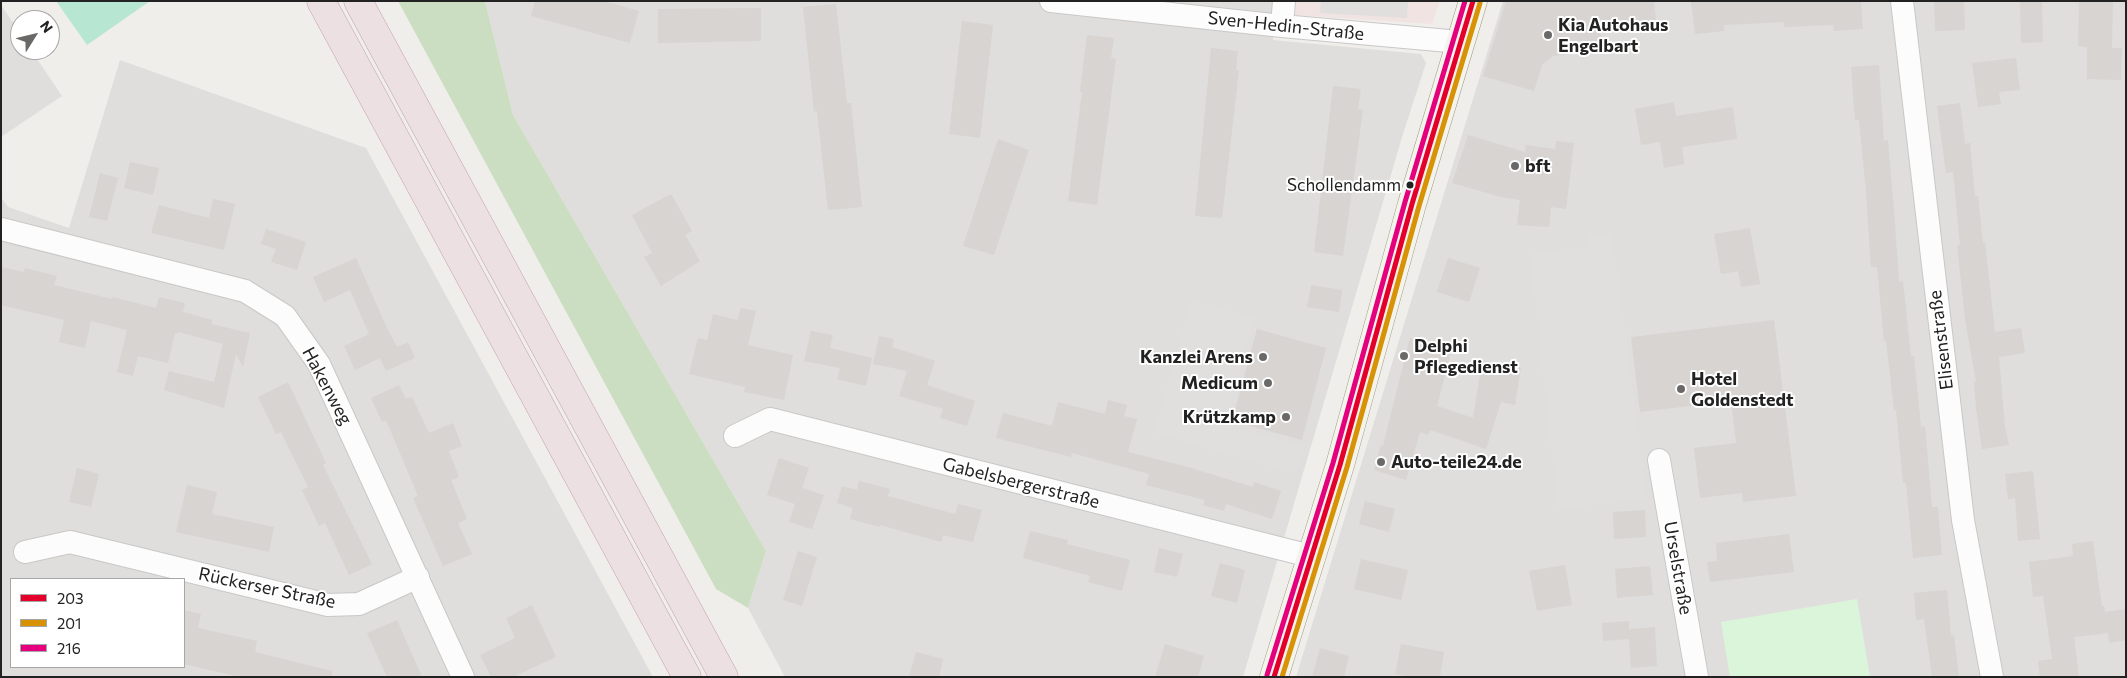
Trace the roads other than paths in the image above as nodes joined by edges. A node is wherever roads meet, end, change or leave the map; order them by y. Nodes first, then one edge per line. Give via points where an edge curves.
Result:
1 (321, 1) edge
2 (358, 1) edge
3 (1051, 1) edge
4 (1284, 1) edge
5 (1473, 1) edge
6 (1902, 1) edge
7 (1282, 26) junction
8 (1460, 42) junction
9 (1, 229) edge
10 (735, 436) dead end
11 (1659, 460) dead end
12 (25, 552) dead end
13 (1310, 556) junction
14 (418, 577) junction
15 (463, 677) edge
16 (687, 677) edge
17 (724, 677) edge
18 (1274, 677) edge
19 (1697, 677) edge
20 (1992, 677) edge

1 - 16 highway
2 - 17 highway
3 - 7 street, Sven-Hedin-Straße
4 - 7 street
5 - 8 main road
6 - 20 street, Elisenstraße via 1963,520
7 - 8 street, Sven-Hedin-Straße
8 - 13 main road
9 - 14 street, Hakenweg via 245,291 285,316 319,364
10 - 13 street, Gabelsbergerstraße via 770,419
11 - 19 street, Urselstraße
12 - 14 street, Rückerser Straße via 70,542 328,605 359,604
13 - 18 main road
14 - 15 street, Hakenweg

